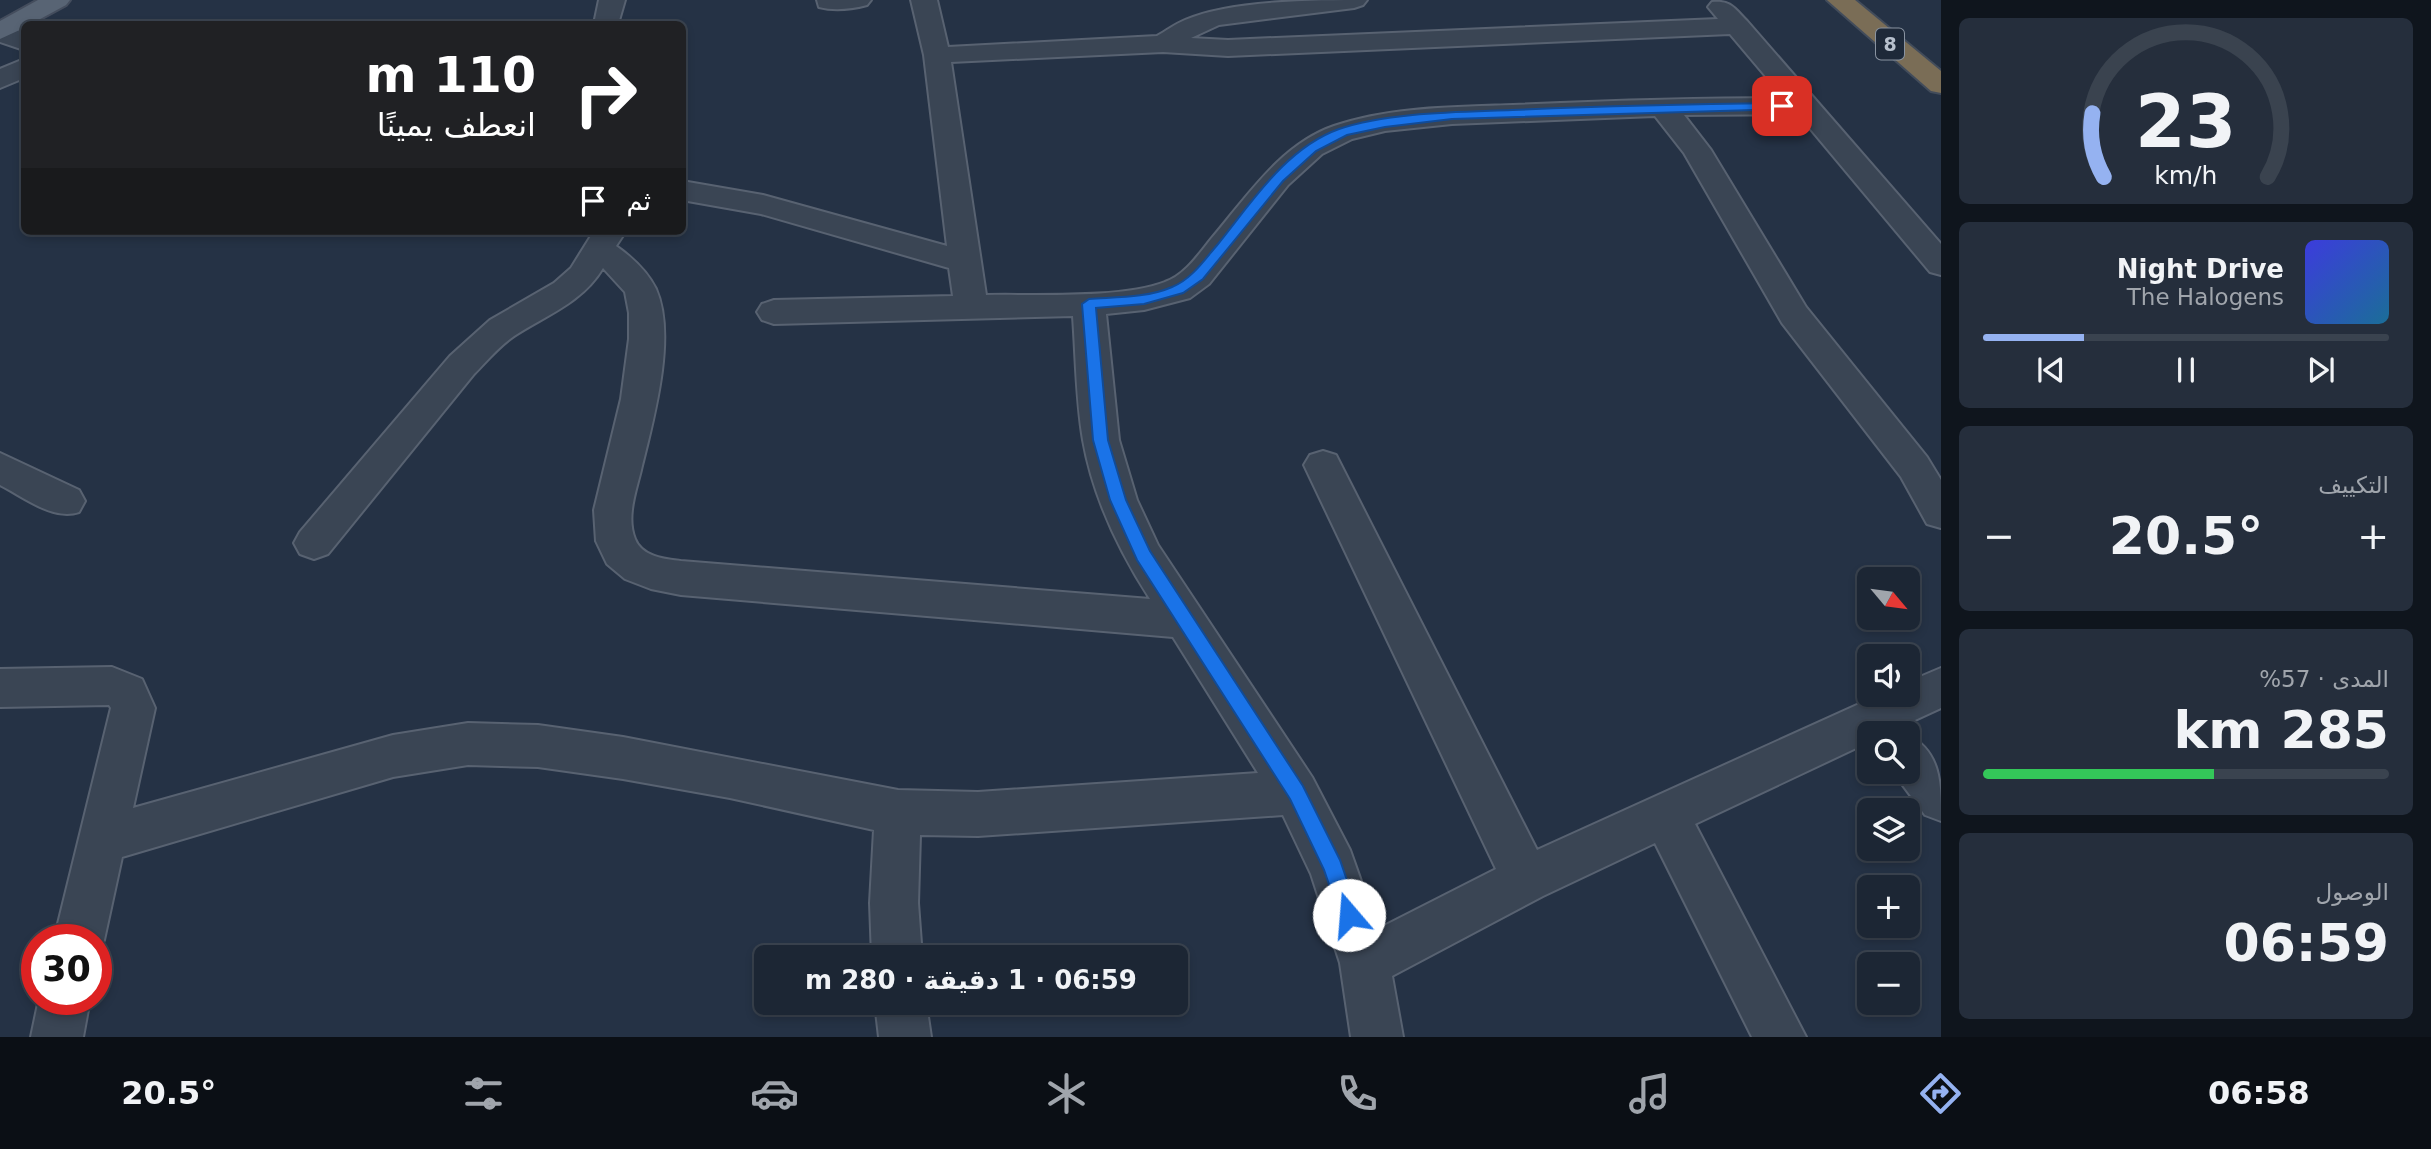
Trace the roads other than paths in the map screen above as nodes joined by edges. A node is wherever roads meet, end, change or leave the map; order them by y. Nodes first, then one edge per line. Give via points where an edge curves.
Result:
1 (57, 0) edge
2 (612, 0) edge
3 (859, 0) edge
4 (924, 0) edge
5 (1354, 0) edge
6 (1715, 0) edge
7 (1840, 0) edge
8 (828, 2) dead end
9 (607, 21) edge
10 (1738, 26) junction
11 (0, 32) edge
12 (21, 41) edge
13 (1163, 44) junction
14 (937, 55) junction
15 (21, 69) edge
16 (0, 80) edge
17 (1941, 85) edge
18 (1806, 106) junction
19 (1662, 107) junction
20 (686, 191) edge
21 (605, 240) edge
22 (963, 261) junction
23 (1941, 264) edge
24 (1089, 304) junction
25 (971, 309) junction
26 (774, 312) dead end
27 (1322, 465) dead end
28 (0, 468) edge
29 (66, 501) dead end
30 (1941, 513) edge
31 (314, 543) dead end
32 (1183, 620) junction
33 (1941, 687) edge
34 (0, 688) edge
35 (1889, 721) edge
36 (1857, 736) edge
37 (1920, 772) edge
38 (1296, 792) junction
39 (1941, 799) edge
40 (898, 812) junction
41 (1665, 815) junction
42 (102, 840) junction
43 (1526, 879) junction
44 (83, 924) edge
45 (896, 945) edge
46 (1365, 963) junction
47 (62, 1015) edge
48 (902, 1015) edge
49 (57, 1037) edge
50 (905, 1037) edge
51 (1377, 1037) edge
52 (1780, 1037) edge

1 - 11 main road
2 - 9 street
3 - 8 street
4 - 14 street
5 - 13 street via 1216,18
6 - 10 street
7 - 17 highway, 8
10 - 13 street via 1228,48
10 - 18 street
11 - 12 street
13 - 14 street
14 - 22 street
15 - 16 street
18 - 19 street
18 - 23 street
19 - 24 street via 1452,116 1343,132 1312,148 1278,178 1198,276 1178,290 1144,299
19 - 30 street via 1697,150 1794,315 1914,467
20 - 22 street via 763,205
21 - 31 street via 582,276 566,291 487,339
21 - 32 street via 640,289 647,313 645,359 613,510 612,531 618,550 633,566 681,578
22 - 25 street
24 - 25 street
24 - 32 street via 1101,440 1118,500 1143,555
25 - 26 street
27 - 43 street
28 - 29 street
32 - 38 street
33 - 35 street
34 - 42 street via 112,686 127,693 133,708
36 - 41 street
37 - 39 street
38 - 40 street via 990,813
38 - 46 street via 1333,867
40 - 42 street via 624,758 538,746 468,744 393,756
40 - 45 street
41 - 43 street
41 - 52 street
42 - 44 street
43 - 46 street
46 - 51 street
47 - 49 street
48 - 50 street

